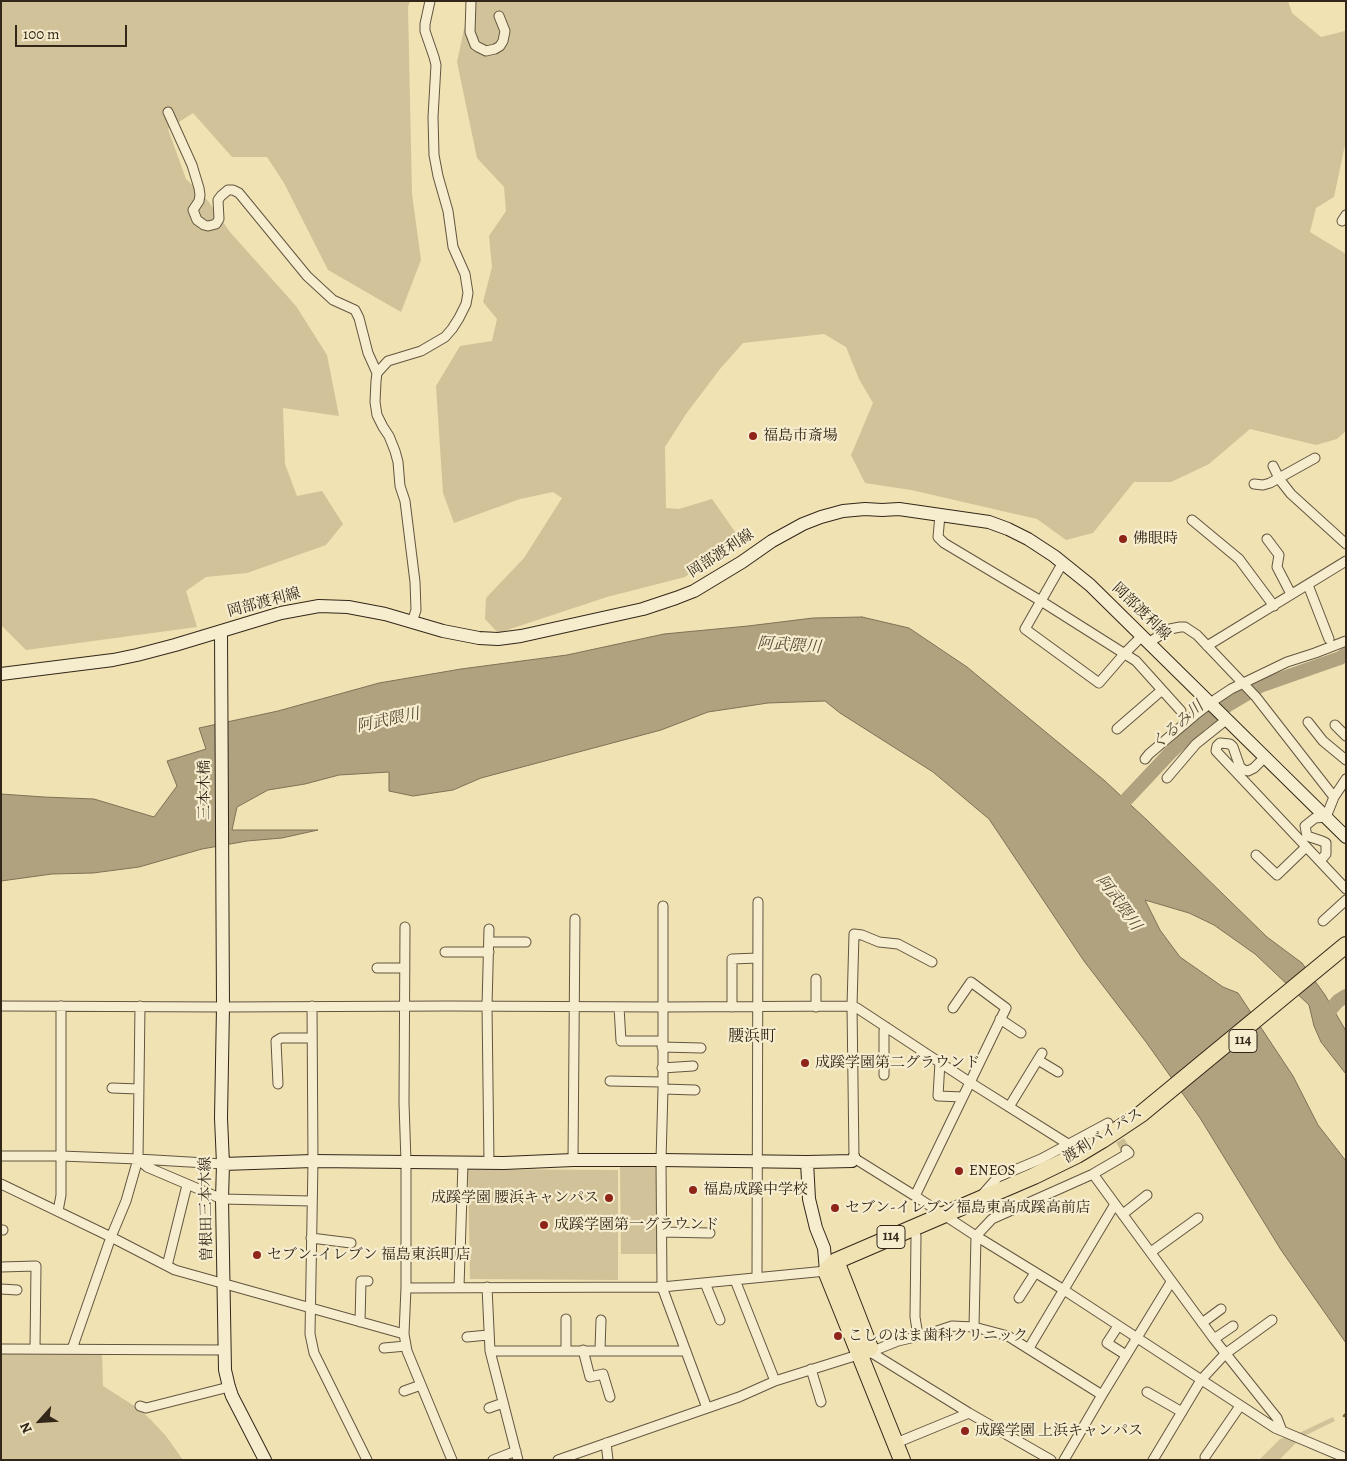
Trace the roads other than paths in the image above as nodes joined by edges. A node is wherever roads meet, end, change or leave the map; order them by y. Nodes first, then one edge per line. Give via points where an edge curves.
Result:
1 (430, 1) edge
2 (471, 1) edge
3 (499, 16) dead end
4 (168, 112) dead end
5 (377, 373) junction
6 (1315, 458) dead end
7 (1273, 466) dead end
8 (1279, 478) junction
9 (1254, 484) dead end
10 (940, 515) junction
11 (1192, 520) dead end
12 (1267, 539) dead end
13 (1346, 544) edge
14 (1346, 561) edge
15 (1062, 564) junction
16 (1308, 585) junction
17 (1291, 594) junction
18 (1041, 601) junction
19 (1274, 606) junction
20 (412, 622) junction
21 (221, 632) junction
22 (1329, 639) dead end
23 (1145, 640) junction
24 (1346, 641) edge
25 (1207, 646) junction
26 (1125, 653) junction
27 (1, 674) edge
28 (1242, 684) junction
29 (1162, 690) junction
30 (1211, 703) junction
31 (1181, 711) dead end
32 (1225, 718) junction
33 (1308, 722) dead end
34 (1335, 725) dead end
35 (1117, 729) dead end
36 (1346, 736) edge
37 (1264, 757) junction
38 (1145, 760) dead end
39 (1346, 760) edge
40 (1168, 778) dead end
41 (1346, 779) edge
42 (1334, 798) junction
43 (1326, 817) junction
44 (1346, 836) edge
45 (1306, 847) junction
46 (1256, 855) dead end
47 (1320, 862) junction
48 (1346, 889) edge
49 (1346, 900) edge
50 (758, 902) dead end
51 (663, 906) dead end
52 (575, 919) dead end
53 (1323, 921) dead end
54 (405, 927) dead end
55 (489, 930) dead end
56 (490, 942) junction
57 (526, 942) dead end
58 (1346, 945) edge
59 (222, 948) joint
60 (445, 952) dead end
61 (489, 952) junction
62 (758, 958) junction
63 (1339, 960) edge
64 (932, 962) dead end
65 (377, 968) dead end
66 (405, 968) junction
67 (816, 979) dead end
68 (1, 1006) edge
69 (61, 1006) junction
70 (140, 1006) junction
71 (312, 1006) junction
72 (405, 1006) junction
73 (487, 1006) junction
74 (575, 1006) junction
75 (816, 1006) junction
76 (852, 1006) junction
77 (223, 1007) junction
78 (619, 1007) junction
79 (663, 1007) junction
80 (732, 1007) junction
81 (758, 1007) junction
82 (953, 1008) dead end
83 (1000, 1020) junction
84 (886, 1026) junction
85 (1021, 1034) dead end
86 (312, 1038) junction
87 (662, 1044) junction
88 (700, 1048) dead end
89 (940, 1062) junction
90 (693, 1066) dead end
91 (662, 1068) junction
92 (1058, 1072) dead end
93 (884, 1075) dead end
94 (610, 1082) dead end
95 (971, 1083) junction
96 (278, 1084) dead end
97 (662, 1085) junction
98 (112, 1088) dead end
99 (139, 1089) junction
100 (695, 1090) dead end
101 (963, 1097) junction
102 (1009, 1107) junction
103 (1144, 1117) junction
104 (1108, 1123) dead end
105 (1068, 1144) junction
106 (1126, 1150) dead end
107 (1, 1156) edge
108 (61, 1156) junction
109 (854, 1158) junction
110 (138, 1159) junction
111 (573, 1160) junction
112 (661, 1160) junction
113 (313, 1161) junction
114 (406, 1162) junction
115 (757, 1162) junction
116 (807, 1162) junction
117 (463, 1163) junction
118 (489, 1163) junction
119 (223, 1164) junction
120 (1093, 1174) junction
121 (1, 1184) edge
122 (187, 1185) junction
123 (1148, 1195) dead end
124 (915, 1196) junction
125 (222, 1199) junction
126 (977, 1200) junction
127 (311, 1201) junction
128 (1115, 1204) junction
129 (58, 1210) junction
130 (1122, 1214) junction
131 (948, 1217) junction
132 (1198, 1218) dead end
133 (662, 1232) junction
134 (710, 1233) dead end
135 (111, 1236) junction
136 (916, 1236) junction
137 (976, 1236) junction
138 (311, 1238) junction
139 (350, 1243) dead end
140 (1151, 1252) junction
141 (167, 1266) junction
142 (1, 1267) edge
143 (834, 1267) junction
144 (1036, 1273) junction
145 (757, 1277) junction
146 (368, 1280) dead end
147 (735, 1280) junction
148 (705, 1282) junction
149 (1171, 1282) junction
150 (224, 1284) junction
151 (459, 1287) junction
152 (487, 1287) junction
153 (662, 1287) junction
154 (406, 1288) junction
155 (1, 1290) edge
156 (18, 1290) dead end
157 (1064, 1290) junction
158 (1019, 1298) dead end
159 (310, 1308) junction
160 (1221, 1309) dead end
161 (566, 1319) dead end
162 (601, 1320) dead end
163 (720, 1320) dead end
164 (1272, 1320) dead end
165 (360, 1322) junction
166 (1202, 1323) junction
167 (1118, 1326) junction
168 (1233, 1326) dead end
169 (974, 1327) junction
170 (404, 1334) junction
171 (488, 1335) junction
172 (918, 1336) junction
173 (467, 1337) dead end
174 (1137, 1338) junction
175 (1214, 1340) junction
176 (406, 1346) junction
177 (384, 1348) dead end
178 (1029, 1348) junction
179 (1, 1349) edge
180 (35, 1349) junction
181 (72, 1349) junction
182 (225, 1350) junction
183 (490, 1350) junction
184 (566, 1350) junction
185 (583, 1350) junction
186 (600, 1350) junction
187 (686, 1351) junction
188 (870, 1352) junction
189 (1225, 1354) junction
190 (1126, 1355) junction
191 (810, 1369) junction
192 (1201, 1380) junction
193 (775, 1381) junction
194 (421, 1385) junction
195 (229, 1387) junction
196 (404, 1391) dead end
197 (1147, 1392) dead end
198 (1102, 1395) junction
199 (610, 1396) dead end
200 (821, 1402) dead end
201 (503, 1403) junction
202 (140, 1406) dead end
203 (1240, 1406) junction
204 (489, 1408) dead end
205 (707, 1408) junction
206 (1182, 1412) junction
207 (969, 1413) junction
208 (1282, 1431) junction
209 (900, 1441) junction
210 (606, 1443) junction
211 (585, 1455) edge
212 (517, 1456) edge
213 (1205, 1457) dead end
214 (1346, 1458) edge
215 (264, 1460) edge
216 (367, 1460) edge
217 (452, 1460) edge
218 (493, 1460) edge
219 (558, 1460) edge
220 (608, 1460) edge
221 (902, 1460) edge
222 (913, 1460) edge
223 (1051, 1460) edge
224 (1064, 1460) edge
225 (1152, 1460) edge

1 - 5 street via 425,31 436,65 434,155 453,247 465,274 468,297 459,318 445,336 421,351 388,361
2 - 3 street via 470,32 474,45 486,51 500,46 505,31
4 - 5 street via 199,188 199,201 194,210 198,220 208,226 216,224 219,219 218,200 228,190 239,193 307,276 333,300 355,310
5 - 20 street via 376,411 398,458 400,486 405,501 416,582 416,610
6 - 8 street
7 - 8 street
8 - 9 street via 1263,485
8 - 13 street via 1290,494
10 - 15 street, 岡部渡利線 via 989,522 1008,529
10 - 18 street via 938,536 944,543
10 - 20 street, 岡部渡利線 via 899,509 865,509 821,517 772,541 694,591 643,609 521,636 479,638
11 - 19 street via 1239,559
12 - 17 street via 1279,555 1277,567
14 - 16 street
15 - 18 street
15 - 23 street, 岡部渡利線 via 1090,585
16 - 17 street
16 - 22 street
17 - 19 street
18 - 26 street
18 - 26 street via 1025,629 1098,683
19 - 25 street
20 - 21 street, 岡部渡利線 via 354,608 319,606 281,613
21 - 27 street, 岡部渡利線 via 112,660
21 - 59 street, 三本木橋
23 - 25 street via 1170,629 1185,627
23 - 26 street
23 - 30 street, 岡部渡利線
24 - 28 street via 1287,662
25 - 28 street
26 - 29 street
28 - 30 street
28 - 42 street via 1256,697
29 - 31 street
29 - 35 street
30 - 32 street, 岡部渡利線
30 - 38 street
32 - 37 street, 岡部渡利線
32 - 40 street via 1196,744
33 - 39 street via 1323,741
34 - 36 street
37 - 43 street, 岡部渡利線
37 - 45 street via 1248,771 1240,767 1230,744 1216,746 1216,750
41 - 42 street
42 - 43 street
43 - 44 street, 岡部渡利線
43 - 47 street via 1315,818 1305,826 1307,836 1326,843 1326,854
45 - 46 street via 1277,875
45 - 47 street
47 - 48 street
49 - 53 street
50 - 62 street
51 - 79 street
52 - 74 street
54 - 66 street
55 - 56 street
56 - 57 street
56 - 61 street
58 - 63 highway, 渡利バイパス / 114
59 - 77 street, 曽根田三本木線
60 - 61 street
61 - 73 street
62 - 80 street via 732,958
62 - 81 street
63 - 103 highway, 渡利バイパス / 114
64 - 76 street via 898,944 854,934
65 - 66 street
66 - 72 street
67 - 75 street
68 - 69 street
69 - 70 street
69 - 108 street
70 - 77 street
70 - 99 street
71 - 72 street
71 - 77 street
71 - 86 street
72 - 73 street
72 - 114 street
73 - 74 street
73 - 118 street
74 - 78 street
74 - 111 street
75 - 76 street
75 - 81 street
76 - 84 street
76 - 109 street
77 - 119 street, 曽根田三本木線
78 - 79 street
78 - 87 street via 621,1042
79 - 80 street
79 - 87 street
80 - 81 street
81 - 115 street
82 - 83 street via 972,982 1006,1008
83 - 85 street
83 - 95 street
84 - 89 street
84 - 93 street
86 - 96 street via 280,1038 276,1041
86 - 113 street
87 - 88 street
87 - 91 street
89 - 95 street
89 - 101 street via 938,1096
90 - 91 street
91 - 97 street
92 - 102 street via 1040,1056
94 - 97 street
95 - 101 street
95 - 102 street
97 - 100 street
97 - 112 street
98 - 99 street
99 - 110 street
101 - 124 street
102 - 105 street
103 - 126 highway, 渡利バイパス / 114 via 1077,1155
103 - 131 highway, 渡利バイパス / 114 via 1127,1135 1071,1168 1033,1186
104 - 105 street
105 - 126 street via 998,1177
106 - 120 street via 1129,1153
107 - 108 street
108 - 110 street
108 - 129 street
109 - 116 street via 852,1161
109 - 124 street
110 - 119 street
110 - 122 street
110 - 135 street via 126,1201
111 - 112 street
111 - 118 street
112 - 115 street
112 - 133 street
113 - 114 street
113 - 119 street
113 - 127 street
114 - 117 street
114 - 154 street
115 - 116 street
115 - 145 street
116 - 143 street via 809,1199 816,1228
117 - 118 street
117 - 151 street
119 - 125 street, 曽根田三本木線
120 - 128 street
120 - 137 street via 992,1219
121 - 129 street
122 - 125 street
122 - 141 street
123 - 130 street
124 - 131 street
125 - 127 street
125 - 150 street, 曽根田三本木線
126 - 131 highway, 渡利バイパス / 114
127 - 138 street
128 - 130 street
128 - 157 street
129 - 135 street
130 - 140 street
131 - 136 highway, 渡利バイパス / 114
131 - 137 street
131 - 143 highway, 渡利バイパス / 114
132 - 140 street
133 - 134 street
133 - 153 street
135 - 141 street
135 - 181 street
136 - 143 highway, 渡利バイパス / 114
136 - 172 street via 915,1317
137 - 144 street
137 - 169 street
138 - 139 street
138 - 159 street
140 - 149 street
141 - 150 street
142 - 180 street via 36,1266
143 - 145 street via 796,1275
143 - 188 highway
144 - 157 street
144 - 158 street
145 - 147 street
146 - 165 street via 360,1281
147 - 148 street
147 - 193 street
148 - 153 street
148 - 163 street
149 - 166 street
149 - 174 street
150 - 159 street
150 - 182 street, 曽根田三本木線
151 - 152 street
151 - 154 street
152 - 153 street
152 - 171 street
153 - 187 street
154 - 170 street
155 - 156 street
157 - 167 street
157 - 178 street
159 - 165 street
159 - 216 street via 314,1352
160 - 166 street
161 - 184 street
162 - 186 street
164 - 189 street
165 - 170 street
166 - 175 street
167 - 174 street
167 - 190 street via 1107,1343
168 - 175 street
169 - 172 street via 952,1326
169 - 178 street via 1008,1336
170 - 176 street
171 - 173 street
171 - 183 street
172 - 188 street
174 - 190 street
174 - 192 street
175 - 189 street
176 - 177 street
176 - 194 street
178 - 198 street
179 - 180 street
180 - 181 street
181 - 182 street
182 - 195 street, 曽根田三本木線
183 - 184 street
183 - 201 street
184 - 185 street
185 - 186 street
185 - 199 street via 590,1377 603,1374
186 - 187 street
187 - 205 street
188 - 191 street
188 - 207 street
188 - 209 highway
189 - 192 street
189 - 208 street via 1277,1418
190 - 198 street
191 - 193 street
191 - 200 street
192 - 203 street
192 - 206 street
193 - 205 street
194 - 196 street
194 - 217 street
195 - 202 street via 146,1408
195 - 215 street, 曽根田三本木線
197 - 206 street
198 - 224 street
201 - 204 street
201 - 212 street
203 - 208 street
203 - 213 street
205 - 210 street
206 - 225 street
207 - 209 street
207 - 223 street
208 - 214 street
209 - 221 highway
209 - 222 highway
210 - 211 street
210 - 220 street
211 - 219 street
212 - 218 street

